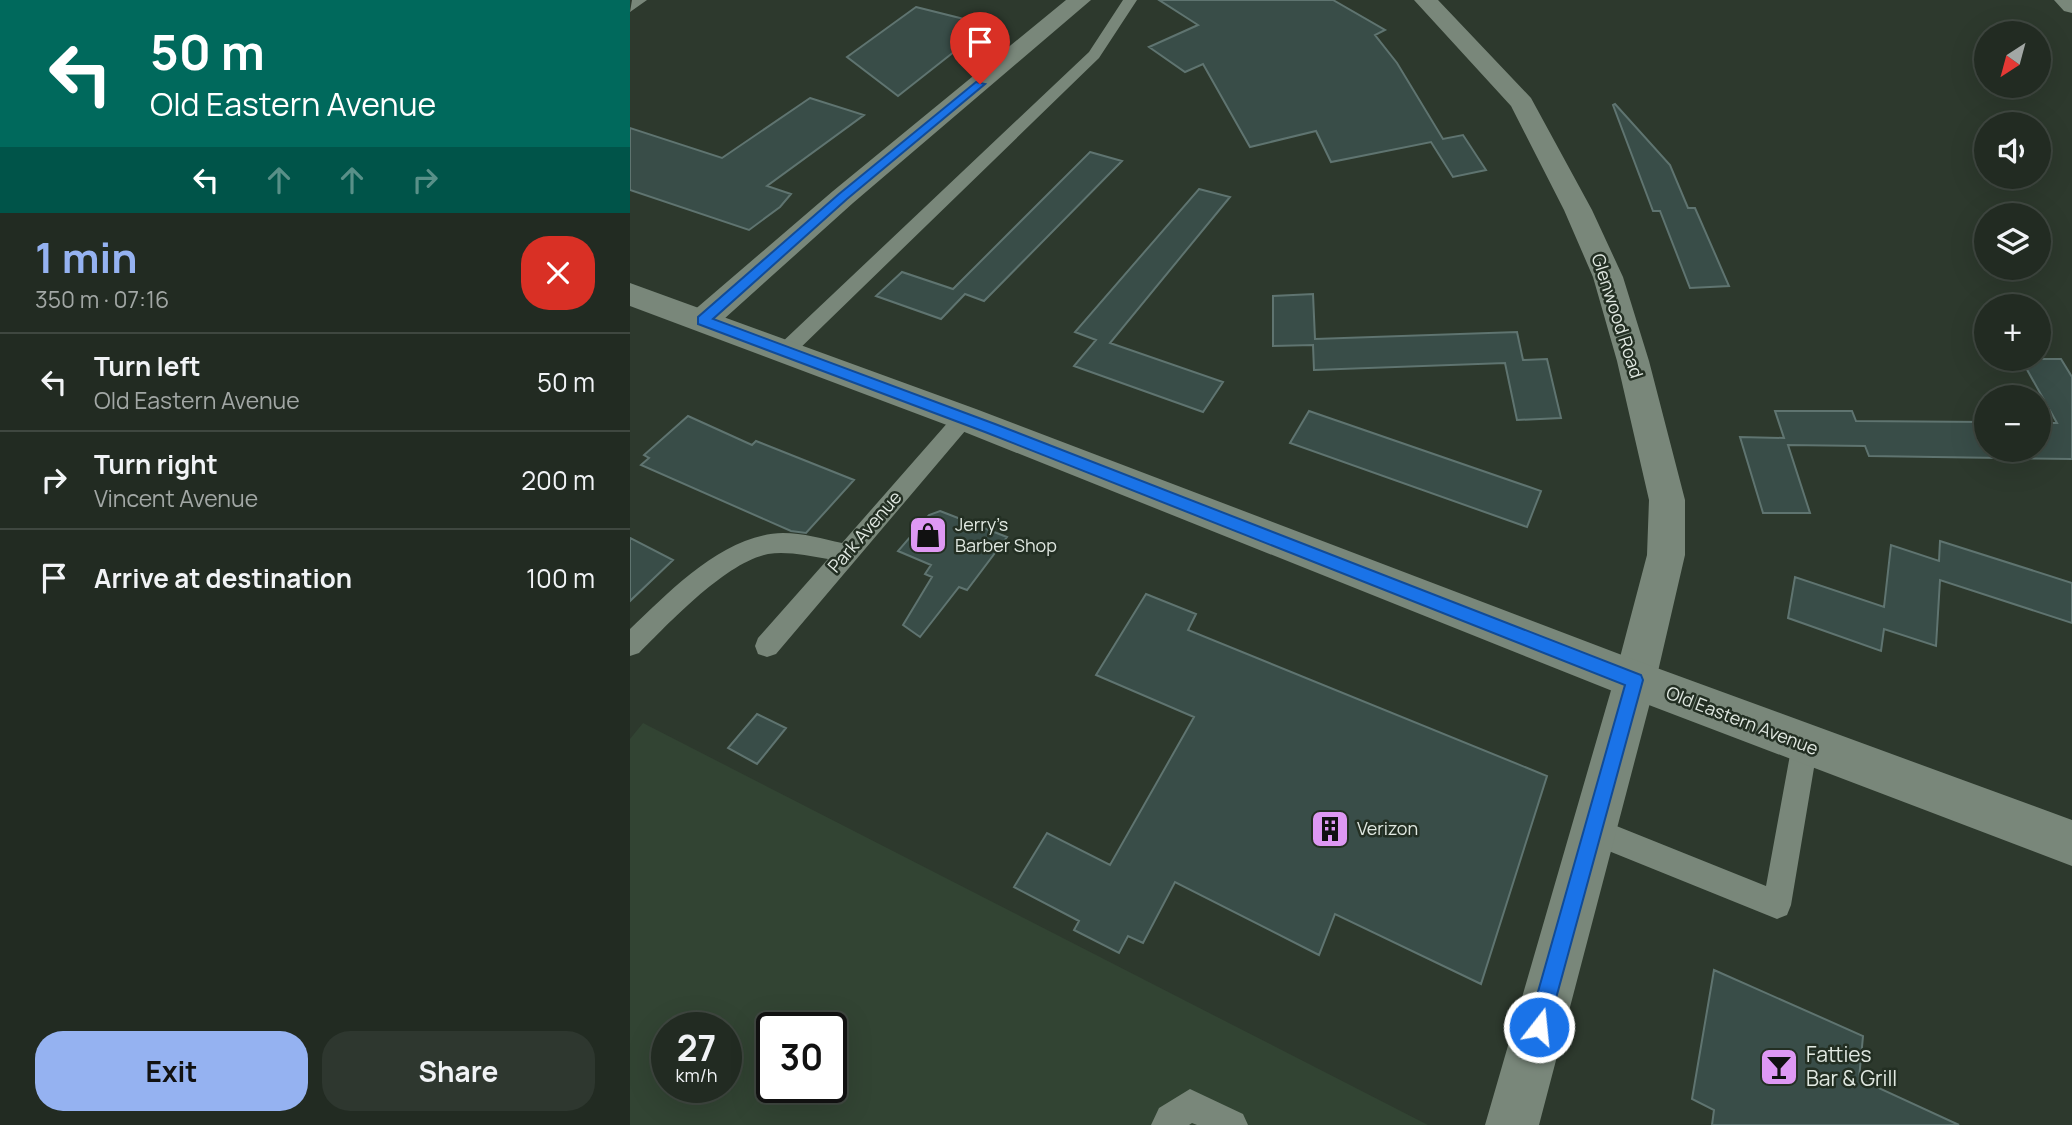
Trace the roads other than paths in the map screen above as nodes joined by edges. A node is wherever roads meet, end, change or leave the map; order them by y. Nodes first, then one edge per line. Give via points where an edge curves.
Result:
1 (640, 0) edge
2 (1080, 0) edge
3 (1130, 0) edge
4 (1425, 0) edge
5 (2065, 0) edge
6 (2072, 6) edge
7 (630, 8) edge
8 (630, 294) edge
9 (703, 320) junction
10 (785, 351) junction
11 (964, 418) junction
12 (847, 553) junction
13 (630, 645) edge
14 (767, 646) dead end
15 (1635, 680) junction
16 (1805, 744) junction
17 (1594, 831) junction
18 (2072, 843) edge
19 (1167, 1125) edge
20 (1232, 1125) edge
21 (1512, 1125) edge

1 - 7 lane
2 - 9 street
3 - 10 lane via 1094,55
4 - 15 street, Glenwood Road via 1522,103 1578,210 1612,289 1667,500 1666,555
5 - 6 street
8 - 9 street, Old Eastern Avenue
9 - 10 street, Old Eastern Avenue
10 - 11 street, Old Eastern Avenue
11 - 12 lane, Park Avenue
11 - 15 street, Old Eastern Avenue
12 - 13 lane via 782,542 752,548 684,593
12 - 14 lane, Park Avenue
15 - 16 street, Old Eastern Avenue
15 - 17 street, Glenwood Road
16 - 17 lane via 1777,905
16 - 18 street, Old Eastern Avenue
17 - 21 street, Glenwood Road
19 - 20 lane via 1191,1105

